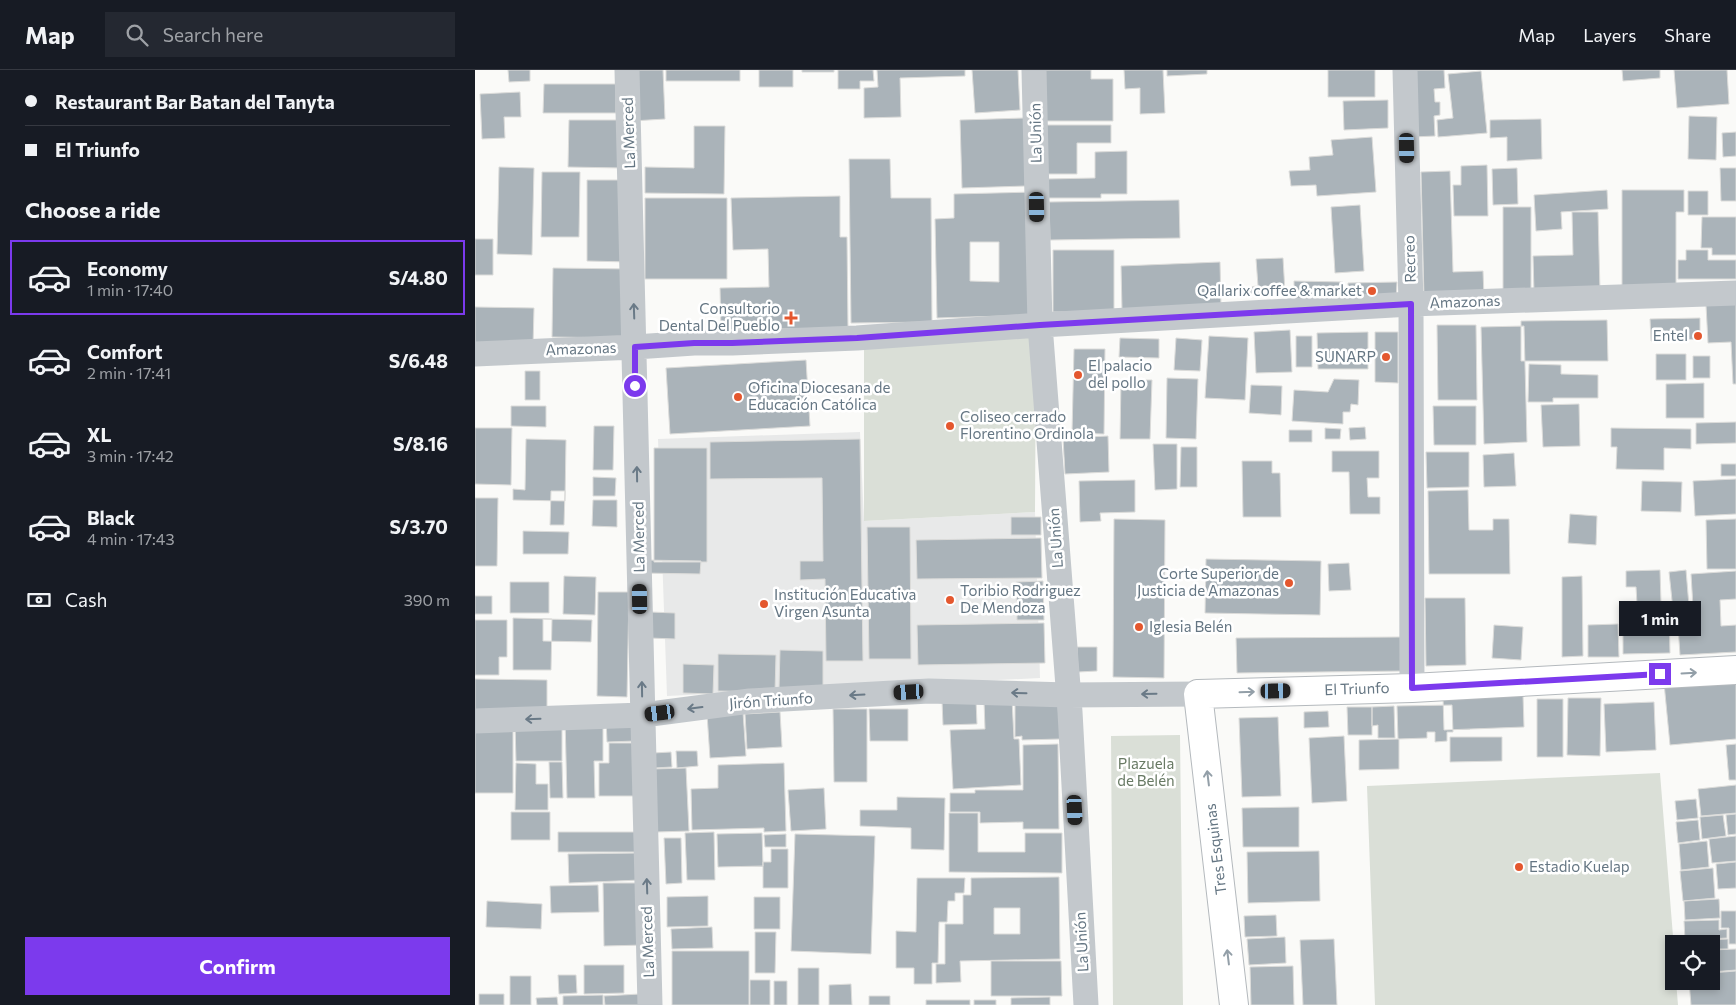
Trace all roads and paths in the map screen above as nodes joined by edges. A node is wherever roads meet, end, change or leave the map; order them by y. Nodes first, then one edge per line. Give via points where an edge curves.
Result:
1 (627, 70) edge
2 (1034, 70) edge
3 (1405, 70) edge
4 (1736, 293) edge
5 (1411, 304) junction
6 (1040, 325) junction
7 (635, 347) junction
8 (475, 354) edge
9 (1736, 670) edge
10 (1412, 688) junction
11 (1198, 694) junction
12 (1068, 695) junction
13 (643, 715) junction
14 (475, 721) edge
15 (650, 1005) edge
16 (1086, 1005) edge
17 (1234, 1005) edge

7 -> 1 street, La Merced
2 - 6 street, La Unión
3 - 5 street, Recreo
4 - 5 street, Amazonas
5 - 6 street, Amazonas
5 - 10 street, Recreo
6 - 7 street, Amazonas via 857,338
6 - 12 street, La Unión
7 - 8 street, Amazonas
13 -> 7 street, La Merced
10 -> 9 highway, El Triunfo
11 -> 10 highway, El Triunfo
11 -> 12 street, El Triunfo
17 -> 11 highway, Tres Esquinas
12 -> 13 street, Jirón Triunfo via 929,691 750,701
12 - 16 street, La Unión
13 -> 14 street, Jirón Triunfo
15 -> 13 street, La Merced

